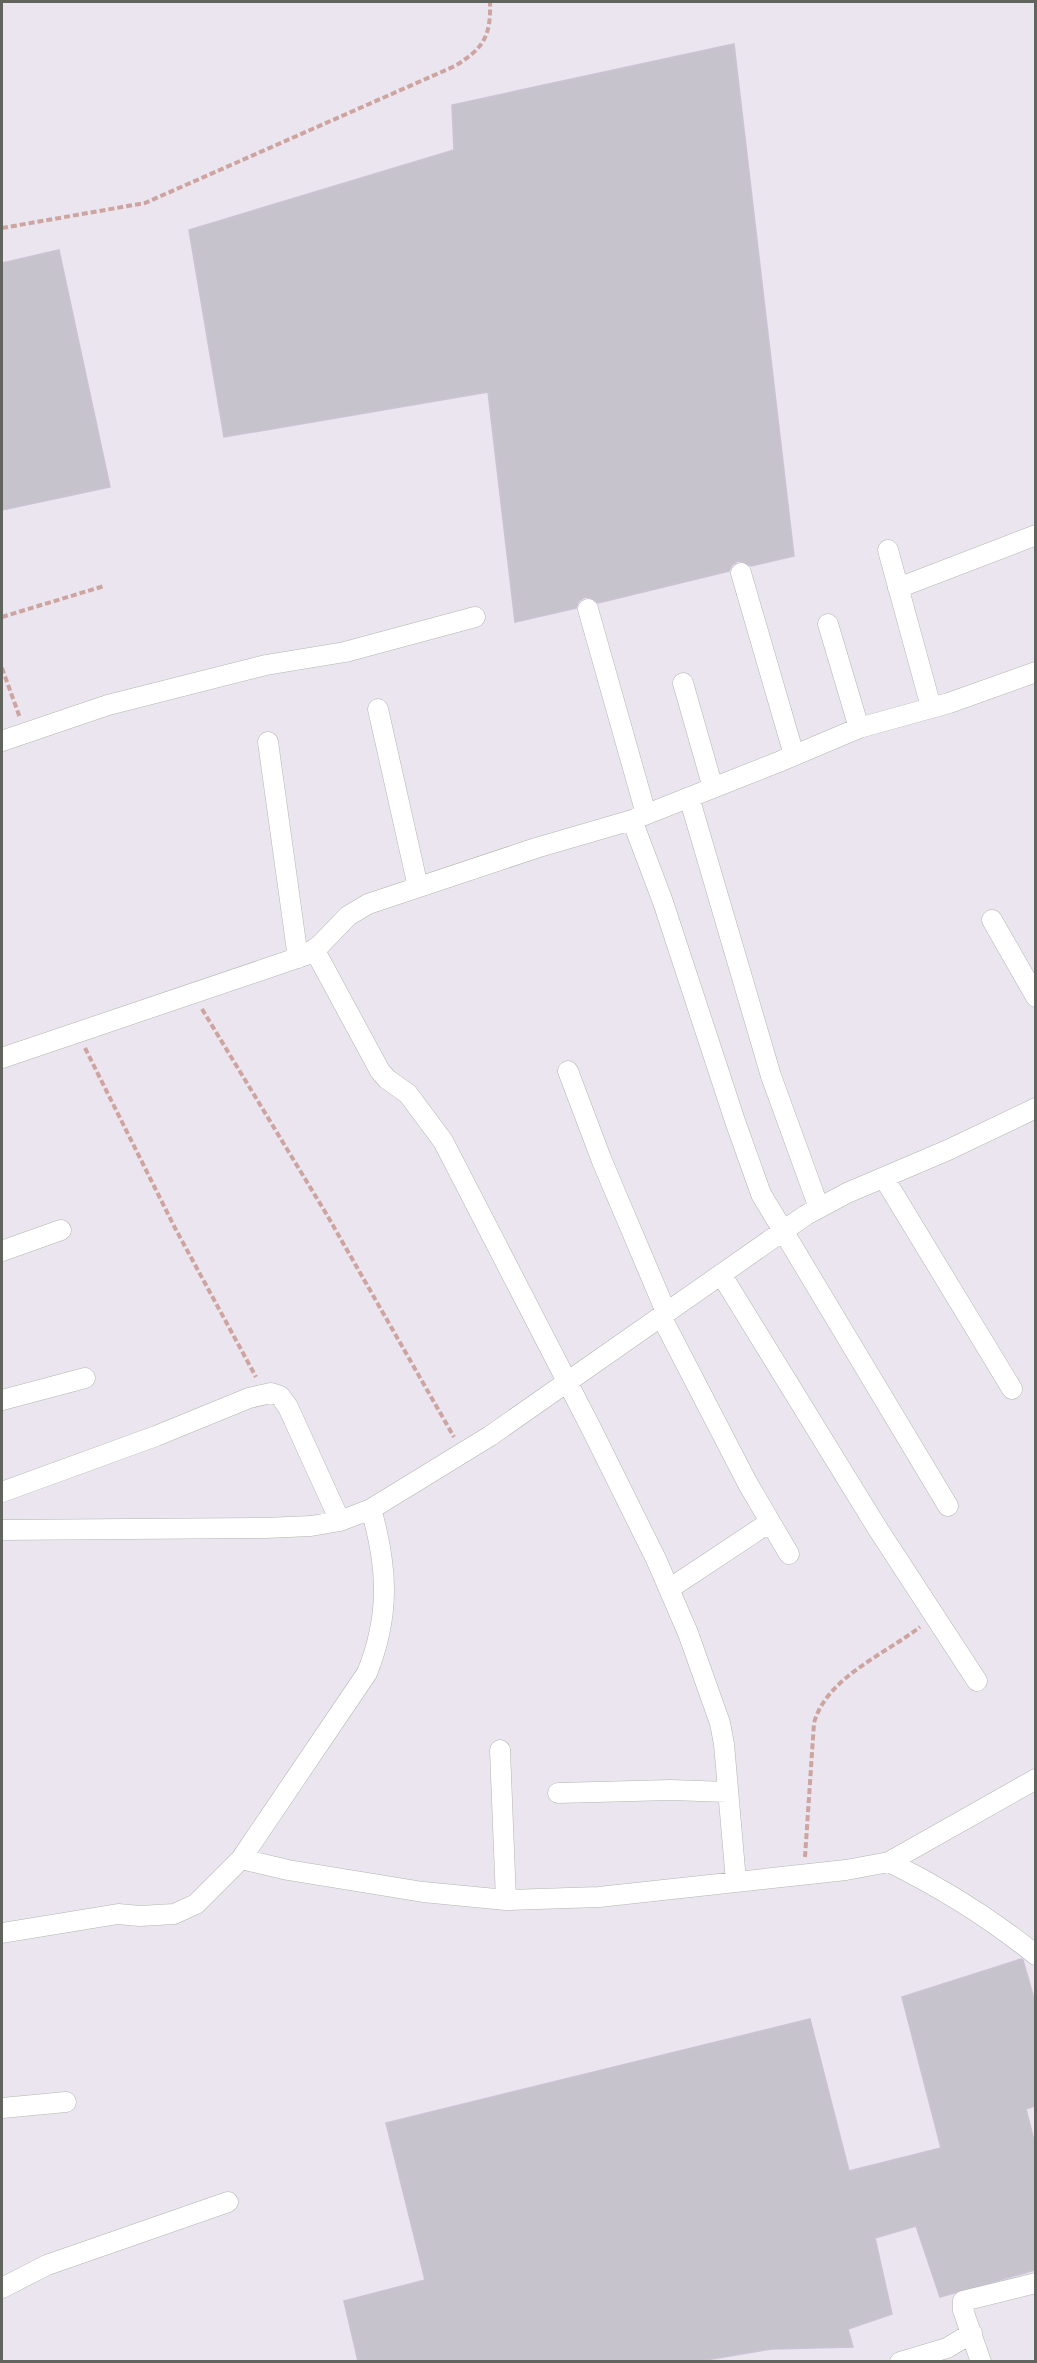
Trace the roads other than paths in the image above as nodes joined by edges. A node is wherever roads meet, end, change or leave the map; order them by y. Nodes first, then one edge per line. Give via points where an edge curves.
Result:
1 (1035, 535) edge
2 (888, 550) dead end
3 (741, 573) dead end
4 (898, 588) junction
5 (588, 609) dead end
6 (475, 617) dead end
7 (828, 624) dead end
8 (1035, 672) edge
9 (683, 683) dead end
10 (931, 707) junction
11 (378, 708) dead end
12 (859, 728) junction
13 (2, 741) edge
14 (268, 742) dead end
15 (794, 755) junction
16 (713, 788) junction
17 (689, 797) junction
18 (639, 817) junction
19 (418, 887) junction
20 (992, 920) dead end
21 (306, 953) junction
22 (1035, 997) edge
23 (2, 1058) edge
24 (568, 1071) dead end
25 (1035, 1108) edge
26 (884, 1178) junction
27 (819, 1208) junction
28 (61, 1230) dead end
29 (783, 1230) junction
30 (2, 1251) edge
31 (722, 1274) junction
32 (664, 1314) junction
33 (85, 1378) dead end
34 (567, 1382) junction
35 (1012, 1389) dead end
36 (2, 1400) edge
37 (2, 1492) edge
38 (948, 1506) dead end
39 (371, 1509) junction
40 (340, 1521) junction
41 (770, 1522) junction
42 (2, 1530) edge
43 (789, 1554) dead end
44 (669, 1589) junction
45 (977, 1680) dead end
46 (500, 1750) dead end
47 (1035, 1779) edge
48 (728, 1792) junction
49 (558, 1793) dead end
50 (241, 1859) junction
51 (889, 1862) junction
52 (736, 1881) junction
53 (506, 1900) junction
54 (2, 1933) edge
55 (1035, 1955) edge
56 (66, 2102) dead end
57 (2, 2108) edge
58 (228, 2202) dead end
59 (1035, 2283) edge
60 (2, 2288) edge
61 (972, 2333) junction
62 (900, 2361) edge
63 (981, 2361) edge

1 - 4 street
2 - 4 street
3 - 15 street
4 - 10 street
5 - 18 street
6 - 13 street via 345,652 266,665 108,705
7 - 12 street
8 - 10 street
9 - 16 street
10 - 12 street
11 - 19 street
12 - 15 street
14 - 21 street
15 - 16 street
16 - 17 street
17 - 18 street
17 - 27 street via 771,1076
18 - 19 street
18 - 29 street via 663,902 756,1181
19 - 21 street via 368,904
20 - 22 street
21 - 23 street via 194,995
21 - 34 street via 380,1071 408,1094 443,1141
24 - 32 street
25 - 26 street
26 - 27 street
26 - 35 street
27 - 29 street
28 - 30 street
29 - 31 street
29 - 38 street
31 - 32 street
31 - 45 street via 791,1390
32 - 34 street
32 - 41 street
33 - 36 street
34 - 39 street via 463,1454
34 - 44 street
37 - 40 street via 271,1393 280,1396 288,1407
39 - 40 street
39 - 50 street via 381,1543 385,1588 378,1646 368,1673
40 - 42 street via 265,1528
41 - 43 street
41 - 44 street
44 - 48 street via 720,1724
46 - 53 street
47 - 51 street
48 - 49 street
48 - 52 street
50 - 53 street via 423,1892
50 - 54 street via 196,1904 174,1914 118,1914
51 - 52 street
51 - 55 street via 967,1904
52 - 53 street via 599,1897
56 - 57 street
58 - 60 street via 47,2265
59 - 61 street via 963,2300
61 - 62 street via 947,2348
61 - 63 street

